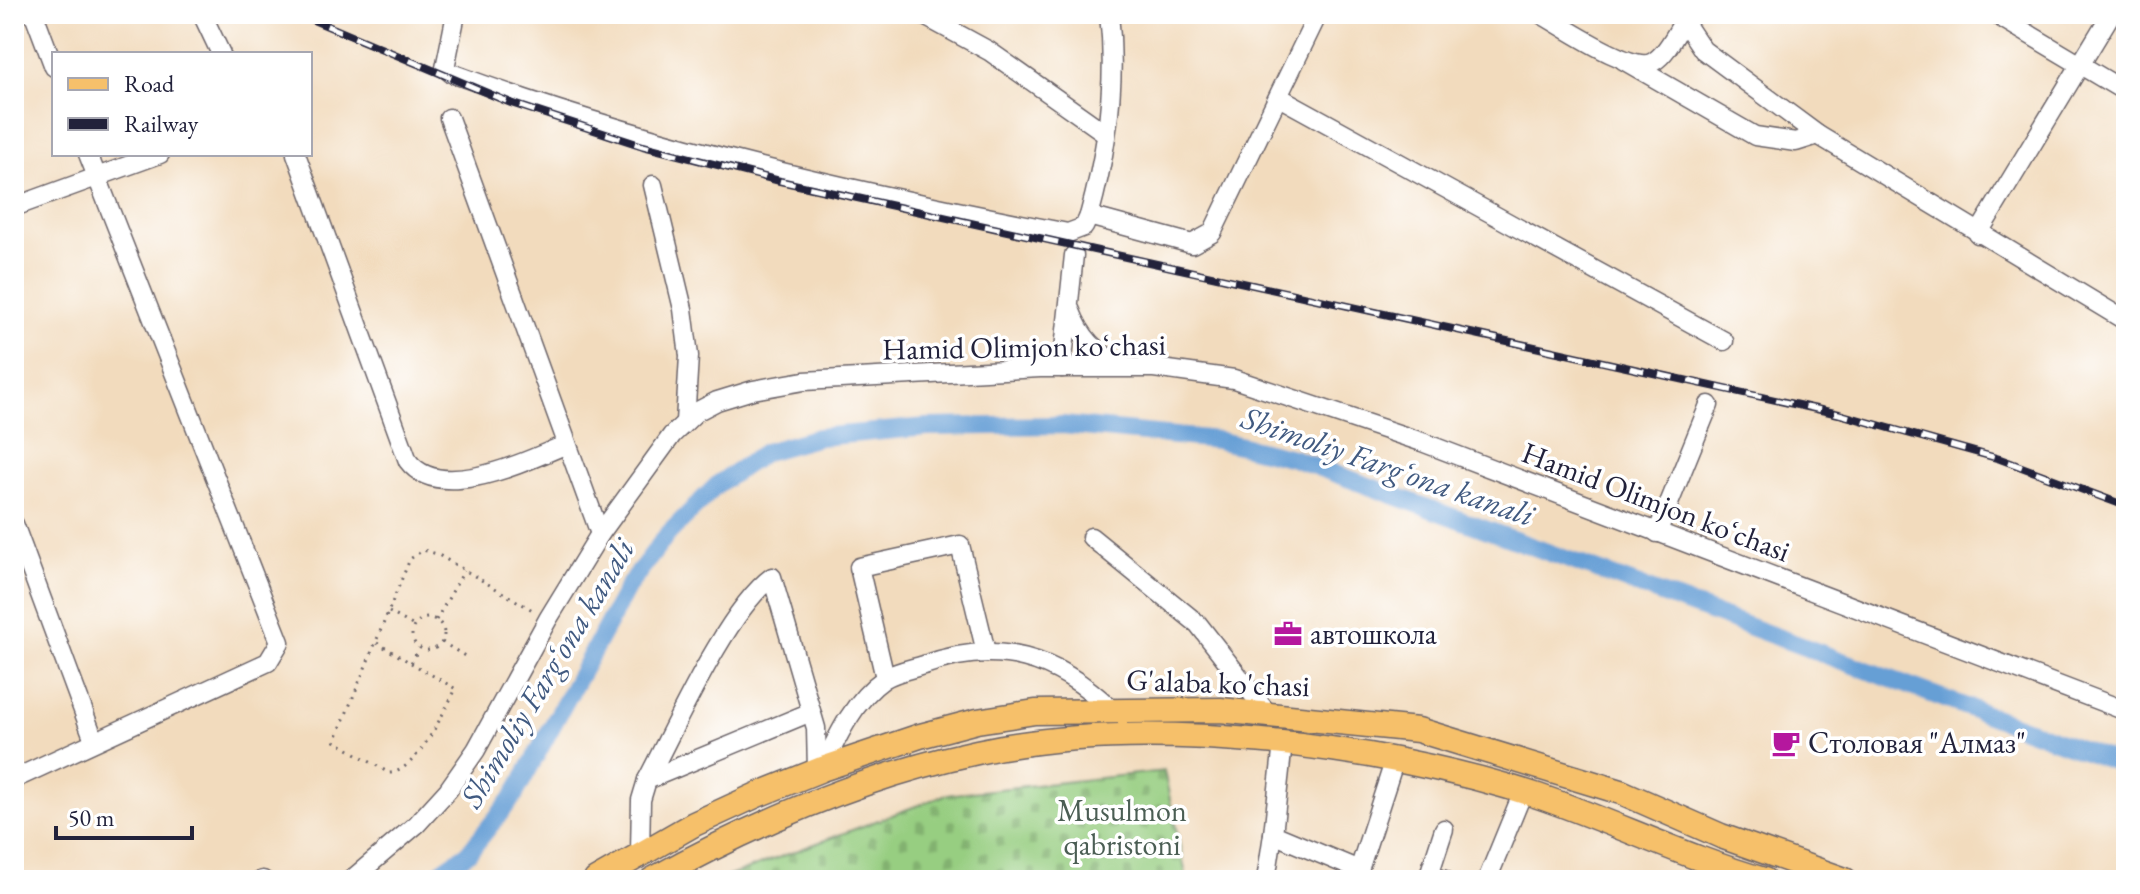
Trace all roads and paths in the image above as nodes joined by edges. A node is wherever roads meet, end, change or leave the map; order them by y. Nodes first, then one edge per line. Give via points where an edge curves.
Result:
1 (34, 14) edge
2 (202, 14) edge
3 (456, 14) edge
4 (921, 14) edge
5 (1109, 14) edge
6 (1318, 14) edge
7 (1541, 14) edge
8 (1995, 14) edge
9 (2111, 14) edge
10 (1681, 18) edge
11 (220, 52) edge
12 (1623, 60) junction
13 (52, 62) edge
14 (2080, 65) junction
15 (2126, 92) edge
16 (1279, 97) junction
17 (449, 118) dead end
18 (1105, 133) junction
19 (1818, 135) junction
20 (89, 156) edge
21 (155, 156) edge
22 (297, 156) edge
23 (97, 178) junction
24 (653, 185) dead end
25 (14, 207) edge
26 (1089, 216) junction
27 (1978, 234) junction
28 (1074, 255) dead end
29 (1069, 306) junction
30 (2126, 321) edge
31 (1724, 341) dead end
32 (1062, 368) junction
33 (1128, 368) junction
34 (1709, 405) dead end
35 (685, 422) junction
36 (567, 444) junction
37 (14, 524) edge
38 (1657, 533) junction
39 (600, 534) junction
40 (1091, 537) dead end
41 (464, 571) junction
42 (388, 611) junction
43 (548, 619) junction
44 (436, 620) junction
45 (414, 626) junction
46 (376, 642) junction
47 (442, 642) junction
48 (419, 648) junction
49 (986, 652) junction
50 (468, 658) dead end
51 (411, 663) junction
52 (885, 678) junction
53 (1112, 710) junction
54 (2126, 711) edge
55 (811, 712) junction
56 (1268, 714) junction
57 (94, 740) junction
58 (1283, 743) junction
59 (1395, 759) junction
60 (820, 770) junction
61 (14, 779) edge
62 (647, 780) junction
63 (1523, 792) junction
64 (1444, 829) dead end
65 (1273, 834) junction
66 (1721, 836) junction
67 (1745, 845) junction
68 (640, 853) junction
69 (1712, 872) edge
70 (1361, 875) edge
71 (1738, 876) edge
72 (351, 880) edge
73 (596, 880) edge
74 (652, 880) edge
75 (1266, 880) edge
76 (1445, 880) edge
77 (1487, 880) edge
78 (1764, 880) edge
79 (1845, 880) edge

1 - 13 street
2 - 11 street
3 - 26 street via 445,59 451,73 622,131 849,188 1068,233 1084,227
4 - 18 street via 989,51
5 - 18 street via 1113,50
6 - 16 street
7 - 12 street
8 - 14 street
9 - 14 street
10 - 12 street via 1655,62
10 - 19 street via 1703,50
12 - 19 street via 1755,136 1796,142
14 - 15 street
14 - 27 street
16 - 26 street via 1212,233 1203,240 1192,244
16 - 31 street
17 - 36 street
18 - 26 street
19 - 27 street
20 - 23 street
21 - 23 street
22 - 36 street via 415,470 435,479 484,476
23 - 25 street
23 - 57 street via 280,642 268,662
24 - 35 street via 683,309 689,356
27 - 30 street
28 - 29 street
29 - 32 street
29 - 33 street via 1079,333 1092,347
32 - 33 street, Hamid Olimjon koʻchasi
32 - 35 street, Hamid Olimjon koʻchasi via 804,381 717,401
33 - 38 street, Hamid Olimjon koʻchasi via 1234,379 1422,442
34 - 38 street
35 - 39 street, Hamid Olimjon koʻchasi
36 - 39 street
37 - 57 street
38 - 54 street, Hamid Olimjon koʻchasi
39 - 43 street, Hamid Olimjon koʻchasi
40 - 56 street via 1198,624
41 - 42 path via 437,554 416,553
41 - 43 path
41 - 44 path
42 - 45 path
42 - 46 path
43 - 72 street, Hamid Olimjon koʻchasi via 448,790
44 - 45 path via 423,618
44 - 47 path via 443,630
45 - 48 path via 412,638
46 - 51 path
46 - 51 path via 335,741 389,773 397,773 420,752 456,689
47 - 48 path via 432,650
47 - 50 path
48 - 51 path
49 - 52 street via 955,654
49 - 52 street via 960,545 859,567
49 - 53 street via 1006,651 1056,669 1085,684
52 - 60 street via 840,730
53 - 56 main road, G'alaba ko'chasi
53 - 60 main road, G'alaba ko'chasi via 1035,712 977,721
55 - 60 street
55 - 62 street
55 - 62 street via 772,577 756,589 732,623
56 - 66 main road, G'alaba ko'chasi via 1418,730 1621,792
57 - 61 street
58 - 59 main road, G'alaba ko'chasi
58 - 65 street
58 - 74 main road, G'alaba ko'chasi via 1119,738 1031,742 976,752 816,803
59 - 63 main road, G'alaba ko'chasi
59 - 70 street
60 - 68 main road, G'alaba ko'chasi
62 - 68 street via 641,800
63 - 69 main road, G'alaba ko'chasi
63 - 77 street
64 - 76 street via 1429,875
65 - 70 street
65 - 75 street
66 - 67 main road, G'alaba ko'chasi
66 - 69 main road
67 - 71 main road
67 - 79 main road, G'alaba ko'chasi
68 - 73 main road, G'alaba ko'chasi
69 - 71 main road, G'alaba ko'chasi
71 - 78 main road, G'alaba ko'chasi

